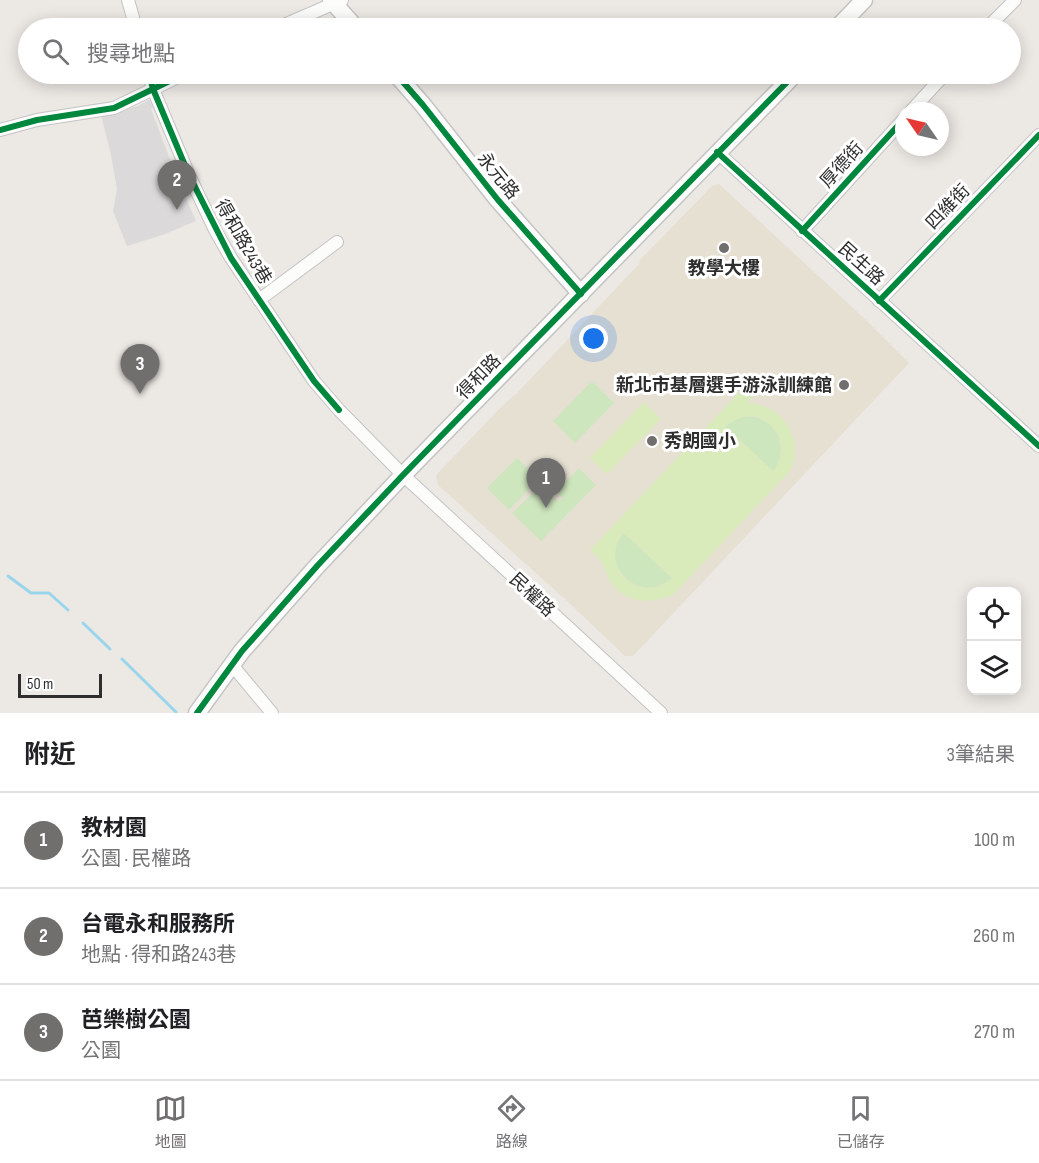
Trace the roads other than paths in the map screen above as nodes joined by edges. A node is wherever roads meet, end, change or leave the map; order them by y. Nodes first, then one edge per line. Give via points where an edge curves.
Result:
1 (128, 0) edge
2 (864, 0) edge
3 (1015, 0) edge
4 (336, 1) edge
5 (133, 18) edge
6 (299, 18) edge
7 (349, 18) edge
8 (847, 18) edge
9 (997, 18) edge
10 (151, 84) edge
11 (163, 84) edge
12 (405, 84) edge
13 (785, 84) edge
14 (936, 84) edge
15 (153, 89) junction
16 (919, 102) edge
17 (895, 129) edge
18 (0, 130) edge
19 (1039, 135) edge
20 (717, 152) junction
21 (802, 231) junction
22 (337, 242) dead end
23 (581, 294) junction
24 (259, 300) junction
25 (879, 301) junction
26 (1039, 446) edge
27 (403, 475) junction
28 (232, 665) junction
29 (197, 713) edge
30 (272, 713) edge
31 (661, 713) edge

1 - 5 street
2 - 8 street
3 - 9 street
4 - 6 street
4 - 7 street
10 - 15 street, 得和路243巷
11 - 15 street
12 - 23 street, 永元路 via 498,200
13 - 20 street, 得和路
14 - 16 street
15 - 18 street via 114,108
15 - 24 street, 得和路243巷 via 215,230
17 - 21 street, 厚德街
19 - 25 street, 四維街
20 - 21 street, 民生路
20 - 23 street, 得和路
21 - 25 street, 民生路
22 - 24 street
23 - 27 street, 得和路
24 - 27 street, 得和路243巷 via 314,381
25 - 26 street, 民生路
27 - 28 street, 得和路
27 - 31 street, 民權路
28 - 29 street, 得和路
28 - 30 street

